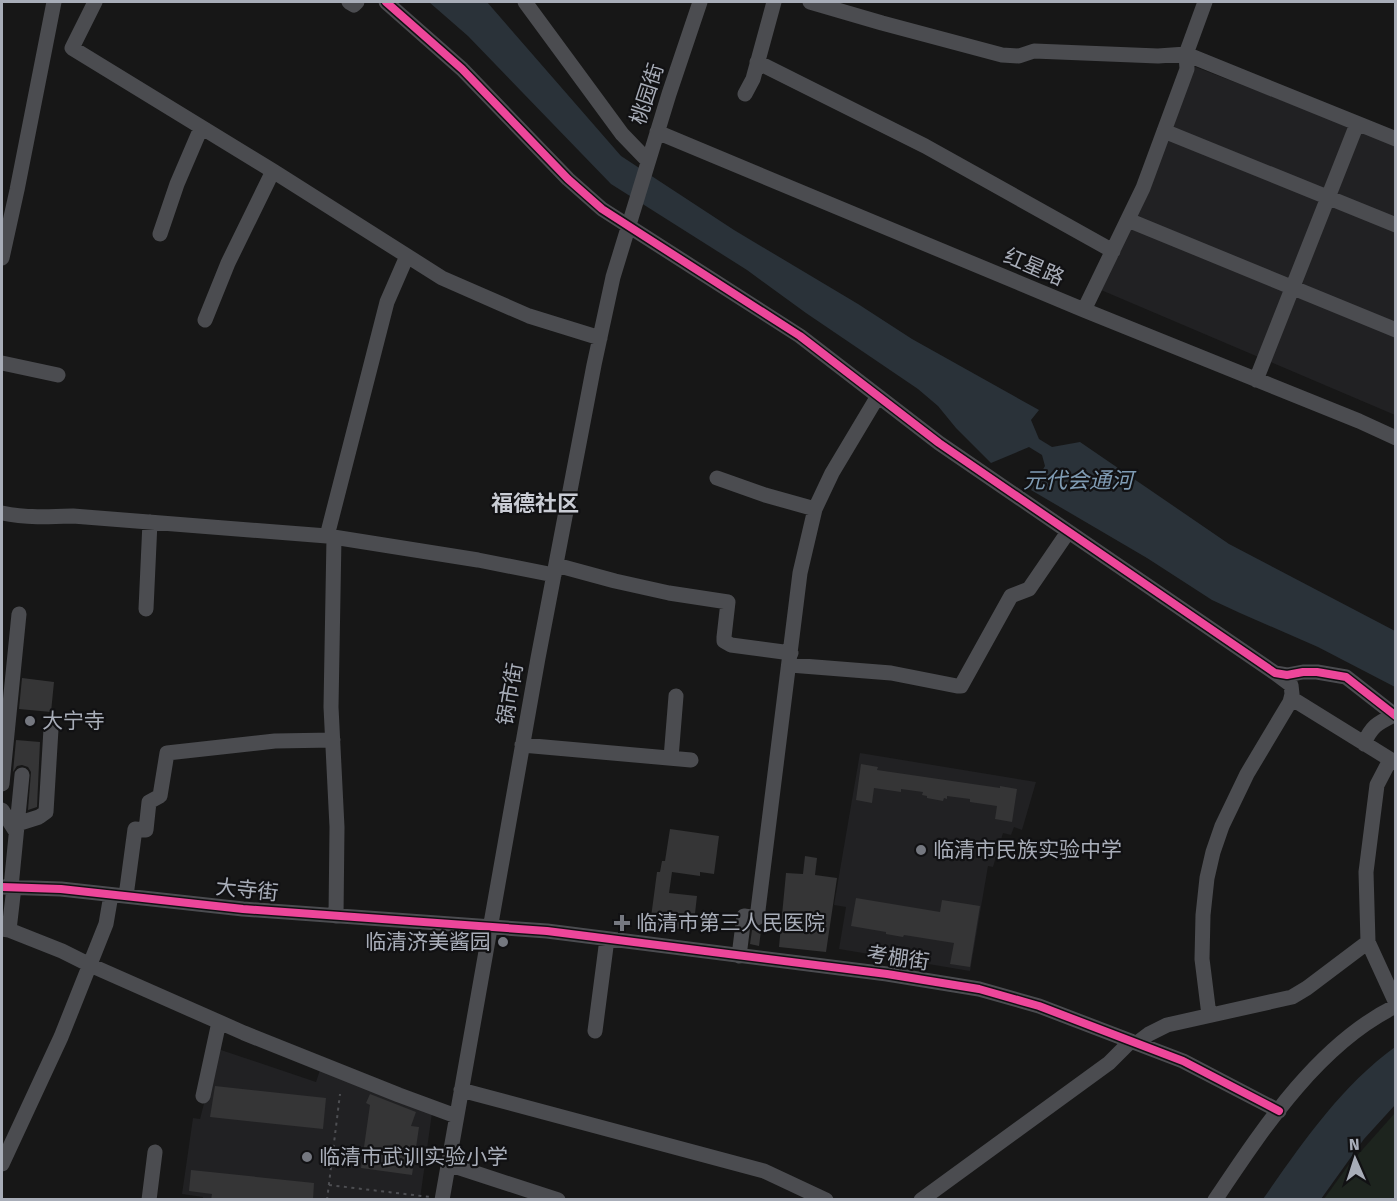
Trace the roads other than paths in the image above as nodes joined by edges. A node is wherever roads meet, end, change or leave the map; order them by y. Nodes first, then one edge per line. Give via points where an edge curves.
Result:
1 (54, 2) edge
2 (95, 2) edge
3 (349, 2) edge
4 (357, 2) edge
5 (386, 2) edge
6 (525, 2) edge
7 (700, 2) edge
8 (774, 2) edge
9 (810, 2) edge
10 (1205, 2) edge
11 (1186, 54) junction
12 (757, 62) junction
13 (745, 94) dead end
14 (1357, 124) junction
15 (201, 128) junction
16 (1164, 131) junction
17 (657, 132) junction
18 (1395, 139) edge
19 (648, 161) junction
20 (273, 171) junction
21 (1328, 197) junction
22 (636, 200) joint
23 (1128, 220) junction
24 (1395, 225) edge
25 (628, 226) junction
26 (160, 234) dead end
27 (1113, 251) junction
28 (407, 256) junction
29 (2, 258) edge
30 (1292, 288) junction
31 (1084, 310) junction
32 (205, 320) dead end
33 (1395, 330) edge
34 (600, 338) junction
35 (2, 363) edge
36 (58, 375) dead end
37 (1256, 380) junction
38 (878, 396) junction
39 (1395, 438) edge
40 (717, 478) dead end
41 (815, 508) junction
42 (2, 513) edge
43 (150, 522) junction
44 (1068, 532) junction
45 (330, 537) junction
46 (555, 570) junction
47 (146, 609) dead end
48 (19, 614) dead end
49 (790, 659) junction
50 (1275, 673) junction
51 (676, 696) dead end
52 (1291, 698) junction
53 (1395, 715) edge
54 (51, 729) dead end
55 (333, 740) junction
56 (1364, 744) junction
57 (522, 745) junction
58 (671, 758) junction
59 (691, 760) dead end
60 (1393, 762) edge
61 (22, 775) dead end
62 (2, 784) edge
63 (2, 810) edge
64 (17, 828) junction
65 (9, 887) edge
66 (118, 895) junction
67 (336, 916) junction
68 (489, 927) junction
69 (5, 929) edge
70 (607, 939) junction
71 (1368, 942) junction
72 (739, 956) junction
73 (90, 965) junction
74 (1395, 1004) edge
75 (1209, 1015) junction
76 (219, 1022) junction
77 (595, 1031) dead end
78 (1134, 1042) junction
79 (461, 1090) junction
80 (203, 1096) dead end
81 (1279, 1111) junction
82 (456, 1116) junction
83 (155, 1152) dead end
84 (2, 1164) edge
85 (448, 1164) junction
86 (442, 1199) edge
87 (149, 1200) edge
88 (558, 1200) edge
89 (826, 1200) edge
90 (921, 1200) edge
91 (1215, 1200) edge

1 - 29 street
2 - 15 street via 72,48
3 - 4 street
5 - 25 street via 462,69 568,179
6 - 19 street via 622,134
7 - 17 street, 桃园街
8 - 12 street
9 - 11 street via 1002,56 1034,51
10 - 11 street
11 - 14 street
11 - 16 street via 1187,69
12 - 13 street
12 - 27 street via 926,146
14 - 18 street
14 - 21 street
15 - 20 street
15 - 26 street
16 - 21 street
16 - 23 street
17 - 19 street, 桃园街
17 - 31 street, 红星路
19 - 22 street, 桃园街
20 - 28 street
20 - 32 street
21 - 24 street
21 - 30 street
22 - 25 street, 锅市街
23 - 27 street
23 - 30 street
25 - 34 street, 锅市街
25 - 38 street via 800,336
27 - 31 street
28 - 34 street via 442,278 518,311
28 - 45 street via 387,302
30 - 33 street
30 - 37 street
31 - 37 street, 红星路
34 - 46 street, 锅市街
35 - 36 street
37 - 39 street, 红星路
38 - 41 street
38 - 44 street
40 - 41 street
41 - 49 street via 800,573
42 - 43 street
43 - 45 street
43 - 47 street
44 - 49 street via 1029,590 1011,596 961,686
44 - 50 street
45 - 46 street
45 - 55 street
46 - 49 street via 728,602 724,641
46 - 57 street, 锅市街
48 - 62 street
49 - 72 street via 757,918 744,916
50 - 52 street via 1291,685
50 - 53 street via 1317,672 1346,677
51 - 58 street
52 - 56 street
52 - 75 street via 1247,774 1221,826 1213,852 1203,915 1202,959
53 - 56 street via 1375,724
54 - 64 street via 46,812
55 - 66 street via 275,741 167,753 160,796 149,802 146,830 135,829
55 - 67 street
56 - 60 street
57 - 58 street
57 - 68 street, 锅市街
58 - 59 street
60 - 71 street via 1377,785 1374,801 1366,872
61 - 64 street
63 - 64 street
64 - 65 street
65 - 66 street, 大寺街
65 - 69 street
66 - 67 street, 大寺街
66 - 73 street
67 - 68 street, 大寺街
68 - 70 street, 考棚街
68 - 79 street, 锅市街
69 - 73 street
70 - 72 street, 考棚街
70 - 77 street
71 - 74 street
71 - 75 street via 1292,997
72 - 78 street, 考棚街 via 979,989 1039,1006
73 - 76 street
73 - 84 street
74 - 81 street via 1355,1030 1320,1062
75 - 78 street via 1167,1025
76 - 80 street
76 - 82 street
78 - 81 street, 考棚街 via 1183,1061
78 - 90 street
79 - 82 street, 锅市街
79 - 89 street via 764,1171
81 - 91 street
82 - 85 street, 锅市街
83 - 87 street
85 - 86 street, 锅市街
85 - 88 street

